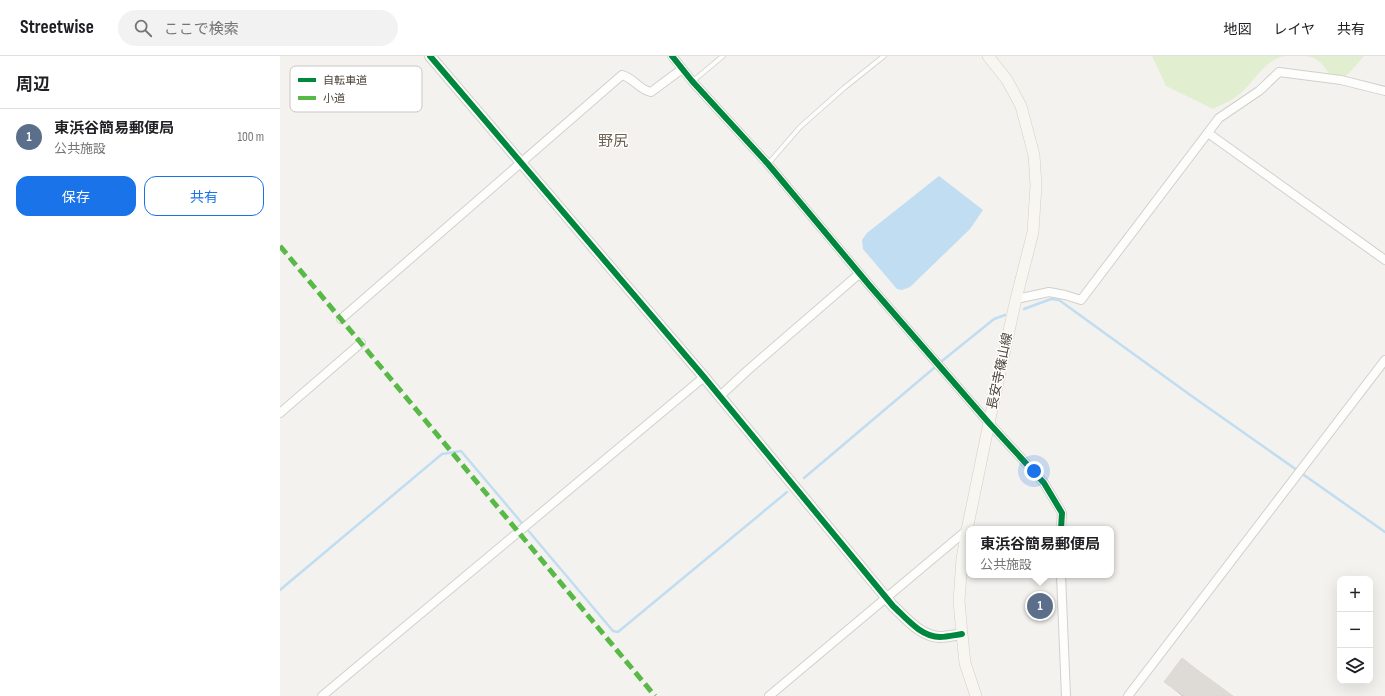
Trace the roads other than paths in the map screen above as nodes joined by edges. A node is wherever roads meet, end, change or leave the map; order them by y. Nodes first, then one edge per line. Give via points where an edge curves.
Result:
1 (430, 56) edge
2 (672, 56) edge
3 (723, 56) edge
4 (884, 56) edge
5 (988, 56) edge
6 (682, 69) junction
7 (692, 82) junction
8 (1385, 91) edge
9 (1208, 133) junction
10 (522, 163) junction
11 (768, 164) junction
12 (1385, 260) edge
13 (859, 274) junction
14 (1016, 299) junction
15 (341, 319) dead end
16 (361, 343) dead end
17 (1385, 360) edge
18 (704, 377) junction
19 (720, 396) junction
20 (280, 413) edge
21 (989, 423) junction
22 (968, 526) edge
23 (1061, 526) edge
24 (966, 531) edge
25 (966, 536) edge
26 (1061, 578) edge
27 (887, 598) junction
28 (962, 634) junction
29 (322, 696) edge
30 (769, 696) edge
31 (976, 696) edge
32 (1066, 696) edge
33 (1128, 696) edge

1 - 10 street
2 - 6 street
3 - 7 lane
4 - 11 lane via 800,127
5 - 14 main road, 長安寺篠山線 via 1007,80 1021,106 1034,155 1036,186 1032,232
6 - 7 street
6 - 10 street via 651,92 645,91 635,81 622,76
7 - 11 street
8 - 9 street via 1341,80 1279,72 1259,91 1219,118
9 - 12 street
9 - 14 street via 1082,300 1049,292
10 - 15 street
10 - 18 street
11 - 13 street
13 - 19 street
13 - 21 street
14 - 21 main road, 長安寺篠山線
16 - 20 street
17 - 33 street
18 - 19 street
18 - 29 street
19 - 27 street
21 - 22 main road, 長安寺篠山線
21 - 23 street via 1044,483 1062,513
24 - 27 street
25 - 28 main road, 長安寺篠山線 via 959,601
26 - 32 street
27 - 28 street via 911,624 927,635 939,638
27 - 30 street
28 - 31 main road, 長安寺篠山線 via 966,663

